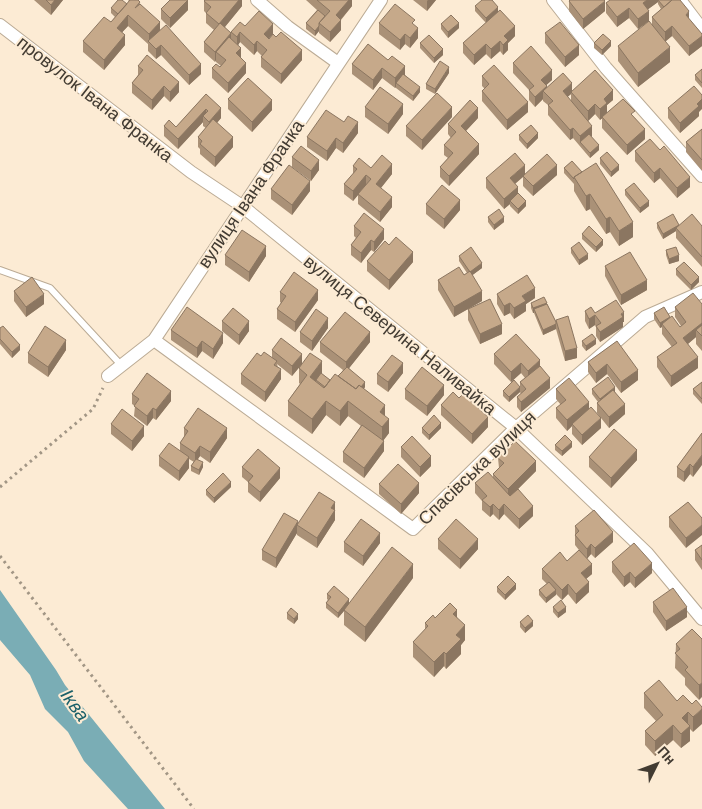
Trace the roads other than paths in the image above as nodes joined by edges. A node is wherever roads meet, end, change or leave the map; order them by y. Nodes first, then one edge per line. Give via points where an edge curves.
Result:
1 (257, 0) edge
2 (382, 0) edge
3 (553, 0) edge
4 (680, 0) edge
5 (0, 25) edge
6 (702, 29) edge
7 (338, 64) junction
8 (191, 172) joint
9 (702, 176) edge
10 (242, 206) junction
11 (0, 270) edge
12 (702, 292) edge
13 (154, 340) junction
14 (122, 366) junction
15 (108, 376) road end
16 (516, 428) junction
17 (702, 619) edge

1 - 7 street
2 - 7 street, вулиця Івана Франка
3 - 9 street via 606,68
4 - 6 street
5 - 8 street, провулок Івана Франка
7 - 10 street, вулиця Івана Франка
8 - 10 street, вулиця Северина Наливайка
10 - 13 street, вулиця Івана Франка
10 - 16 street, вулиця Северина Наливайка
11 - 14 lane via 50,288
12 - 16 street, Спасівська вулиця via 645,317
13 - 14 street, вулиця Івана Франка
13 - 16 street, Спасівська вулиця via 413,529
14 - 15 street, вулиця Івана Франка
16 - 17 street, вулиця Северина Наливайка via 647,553

